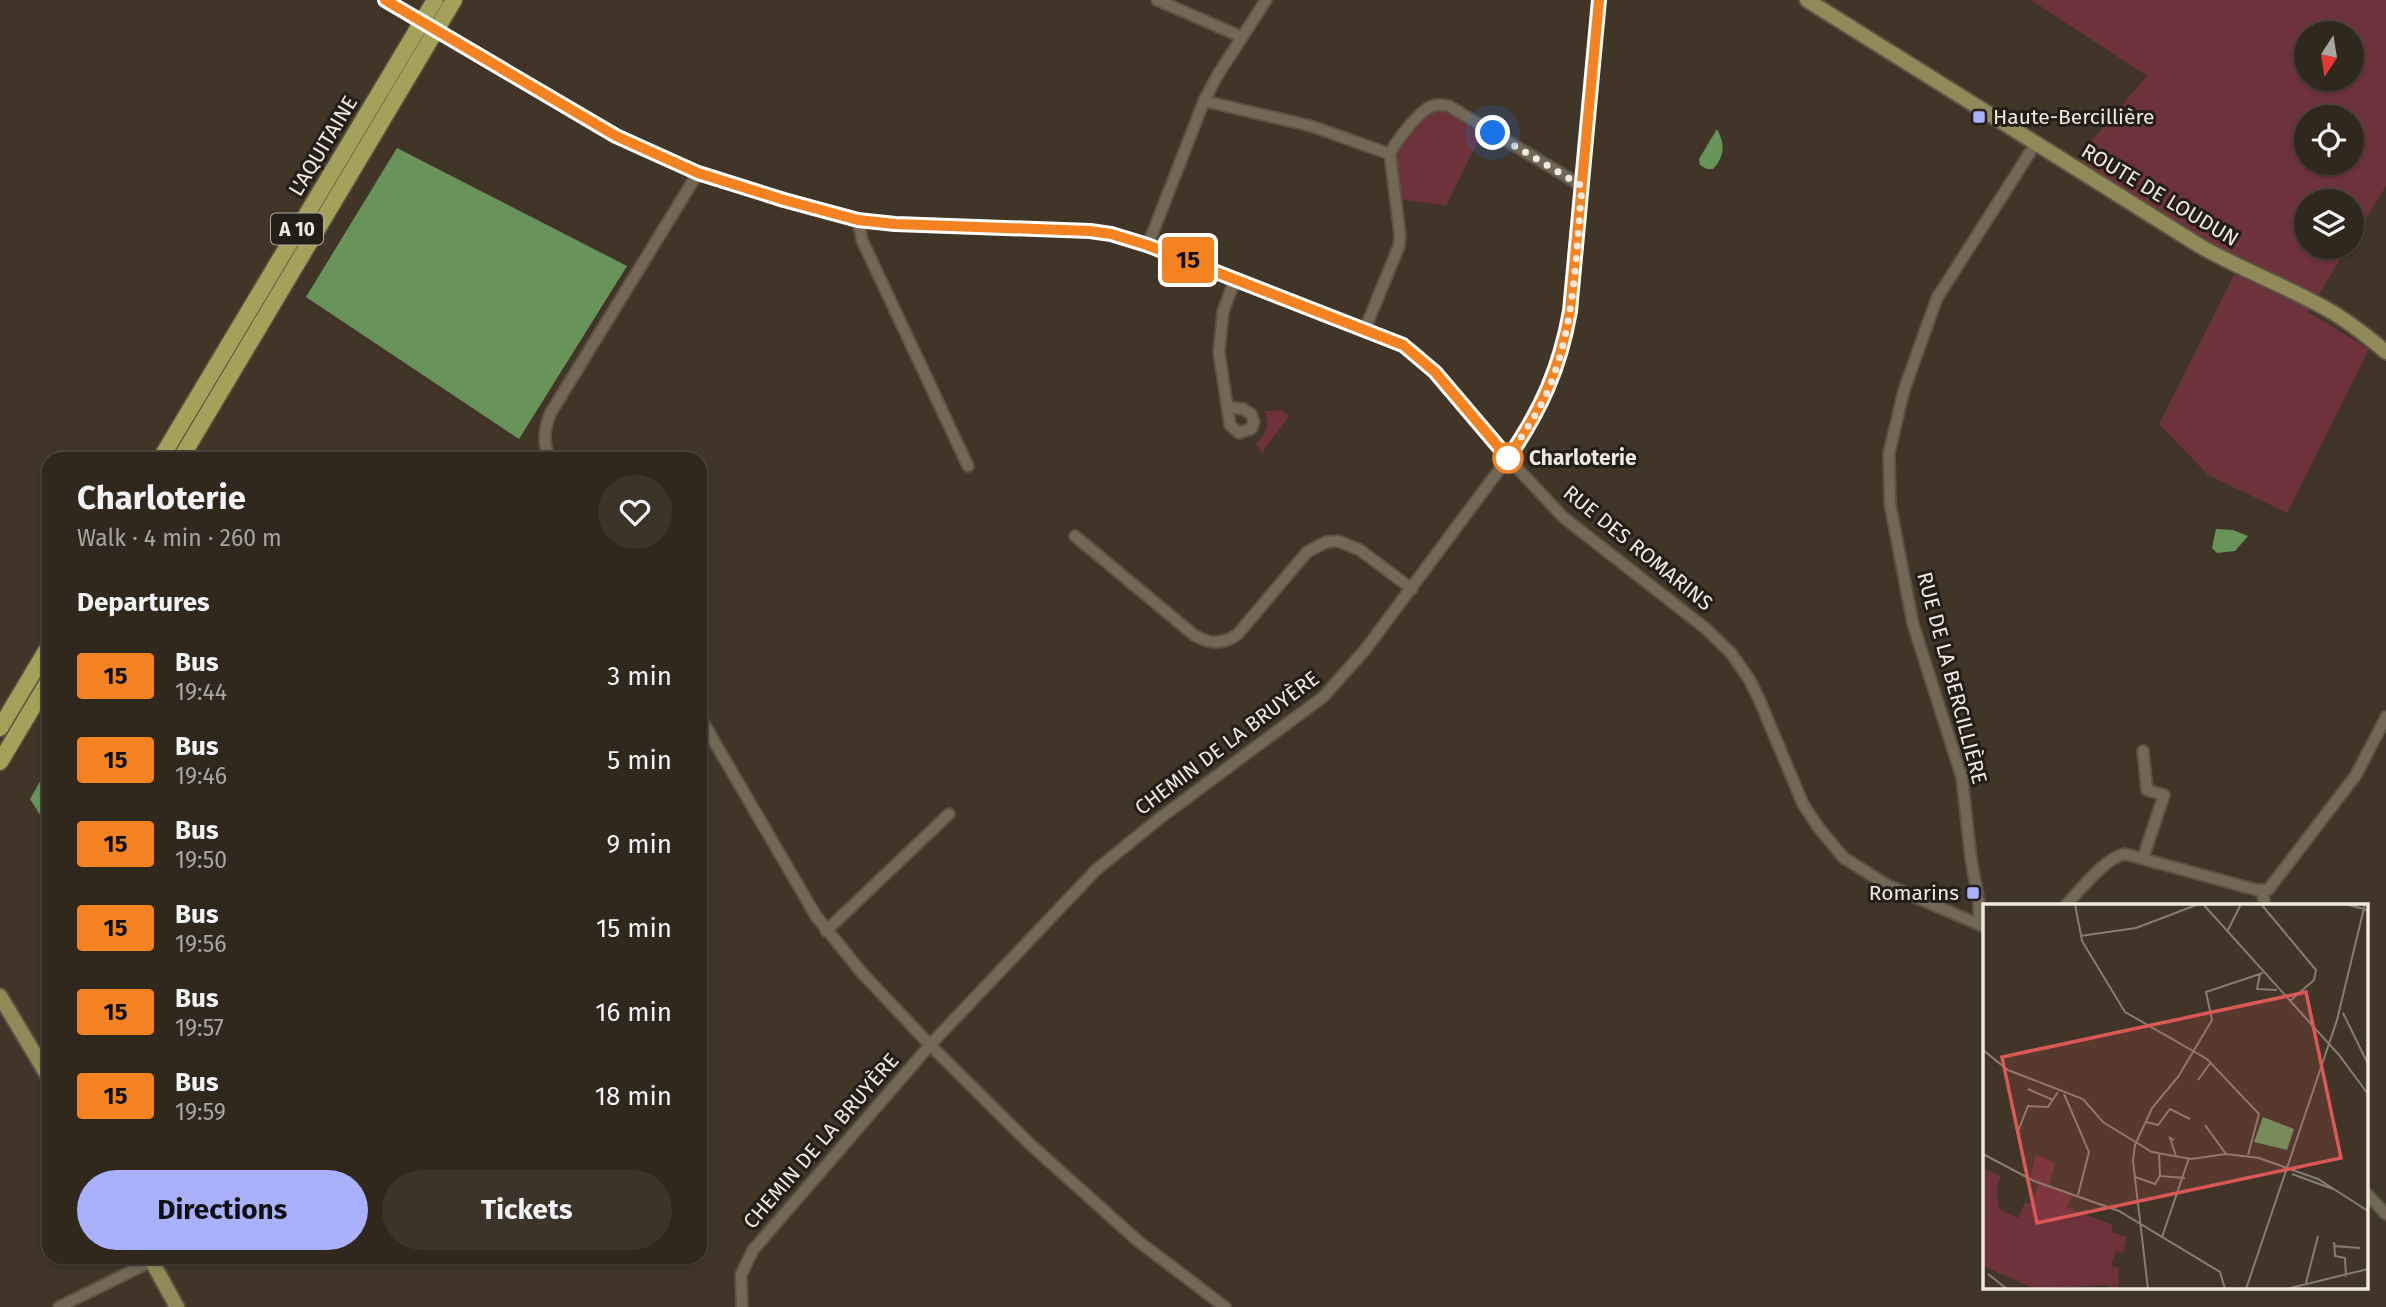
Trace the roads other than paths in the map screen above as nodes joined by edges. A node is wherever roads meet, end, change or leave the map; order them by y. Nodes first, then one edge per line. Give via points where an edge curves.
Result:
1 (386, 0) edge
2 (435, 0) edge
3 (454, 0) edge
4 (1157, 0) edge
5 (1266, 0) edge
6 (1600, 0) edge
7 (1807, 0) edge
8 (1242, 37) junction
9 (1204, 101) junction
10 (2036, 143) junction
11 (1390, 154) junction
12 (698, 173) junction
13 (1582, 186) junction
14 (858, 220) junction
15 (1147, 245) junction
16 (1235, 279) junction
17 (1365, 329) junction
18 (2386, 352) edge
19 (1227, 407) dead end
20 (165, 452) edge
21 (185, 452) edge
22 (548, 452) edge
23 (1508, 458) junction
24 (968, 466) dead end
25 (1075, 536) dead end
26 (1412, 589) junction
27 (42, 658) edge
28 (42, 692) edge
29 (2386, 717) edge
30 (0, 728) edge
31 (707, 729) edge
32 (2143, 751) dead end
33 (0, 762) edge
34 (949, 814) dead end
35 (2143, 858) junction
36 (2262, 891) junction
37 (2068, 903) edge
38 (2265, 904) edge
39 (1982, 926) edge
40 (826, 931) junction
41 (0, 996) edge
42 (930, 1045) junction
43 (42, 1066) edge
44 (2368, 1195) edge
45 (2386, 1214) edge
46 (141, 1264) edge
47 (153, 1264) edge
48 (59, 1307) edge
49 (177, 1307) edge
50 (742, 1307) edge
51 (1225, 1307) edge

1 - 12 street, RUE DES ROMARINS, bridge via 616,136
2 - 20 highway, L'AQUITAINE / A 10
3 - 21 highway, L'AQUITAINE / A 10
4 - 8 street
5 - 8 street
6 - 13 street, CHEMIN DE LA BRUYÈRE
7 - 10 main road, ROUTE DE LOUDUN
8 - 9 street
9 - 11 street via 1311,126
9 - 15 street
10 - 18 main road, ROUTE DE LOUDUN via 2225,261 2342,318
10 - 39 street, RUE DE LA BERCILLIÈRE via 1937,298 1904,390 1889,453 1890,504 1910,613 1962,778
11 - 13 street via 1423,112 1434,105 1449,106
11 - 17 street via 1399,246
12 - 14 street, RUE DES ROMARINS
12 - 22 street via 550,414 544,438
13 - 23 street, CHEMIN DE LA BRUYÈRE via 1566,336 1543,400
14 - 15 street, RUE DES ROMARINS via 1090,231
14 - 24 street via 862,240
15 - 16 street, RUE DES ROMARINS
16 - 17 street, RUE DES ROMARINS
16 - 19 street via 1219,337
17 - 23 street, RUE DES ROMARINS via 1403,345 1425,361
23 - 26 street, CHEMIN DE LA BRUYÈRE
23 - 39 street, RUE DES ROMARINS via 1574,527 1731,653 1759,699 1803,804 1844,858 1887,885
25 - 26 street via 1194,635 1209,642 1224,642 1238,634 1307,552 1326,542 1338,541 1360,550
26 - 42 street, CHEMIN DE LA BRUYÈRE via 1323,697 1096,870
27 - 30 highway
28 - 33 highway
29 - 36 street via 2356,775 2273,886
31 - 40 street
32 - 35 street via 2147,790 2164,795
34 - 40 street
35 - 36 street
35 - 37 street via 2125,853 2113,858
36 - 38 street
40 - 42 street
41 - 43 main road
42 - 50 street, CHEMIN DE LA BRUYÈRE via 753,1250 741,1275
42 - 51 street via 1101,1208
44 - 45 street
46 - 48 street
47 - 49 main road

